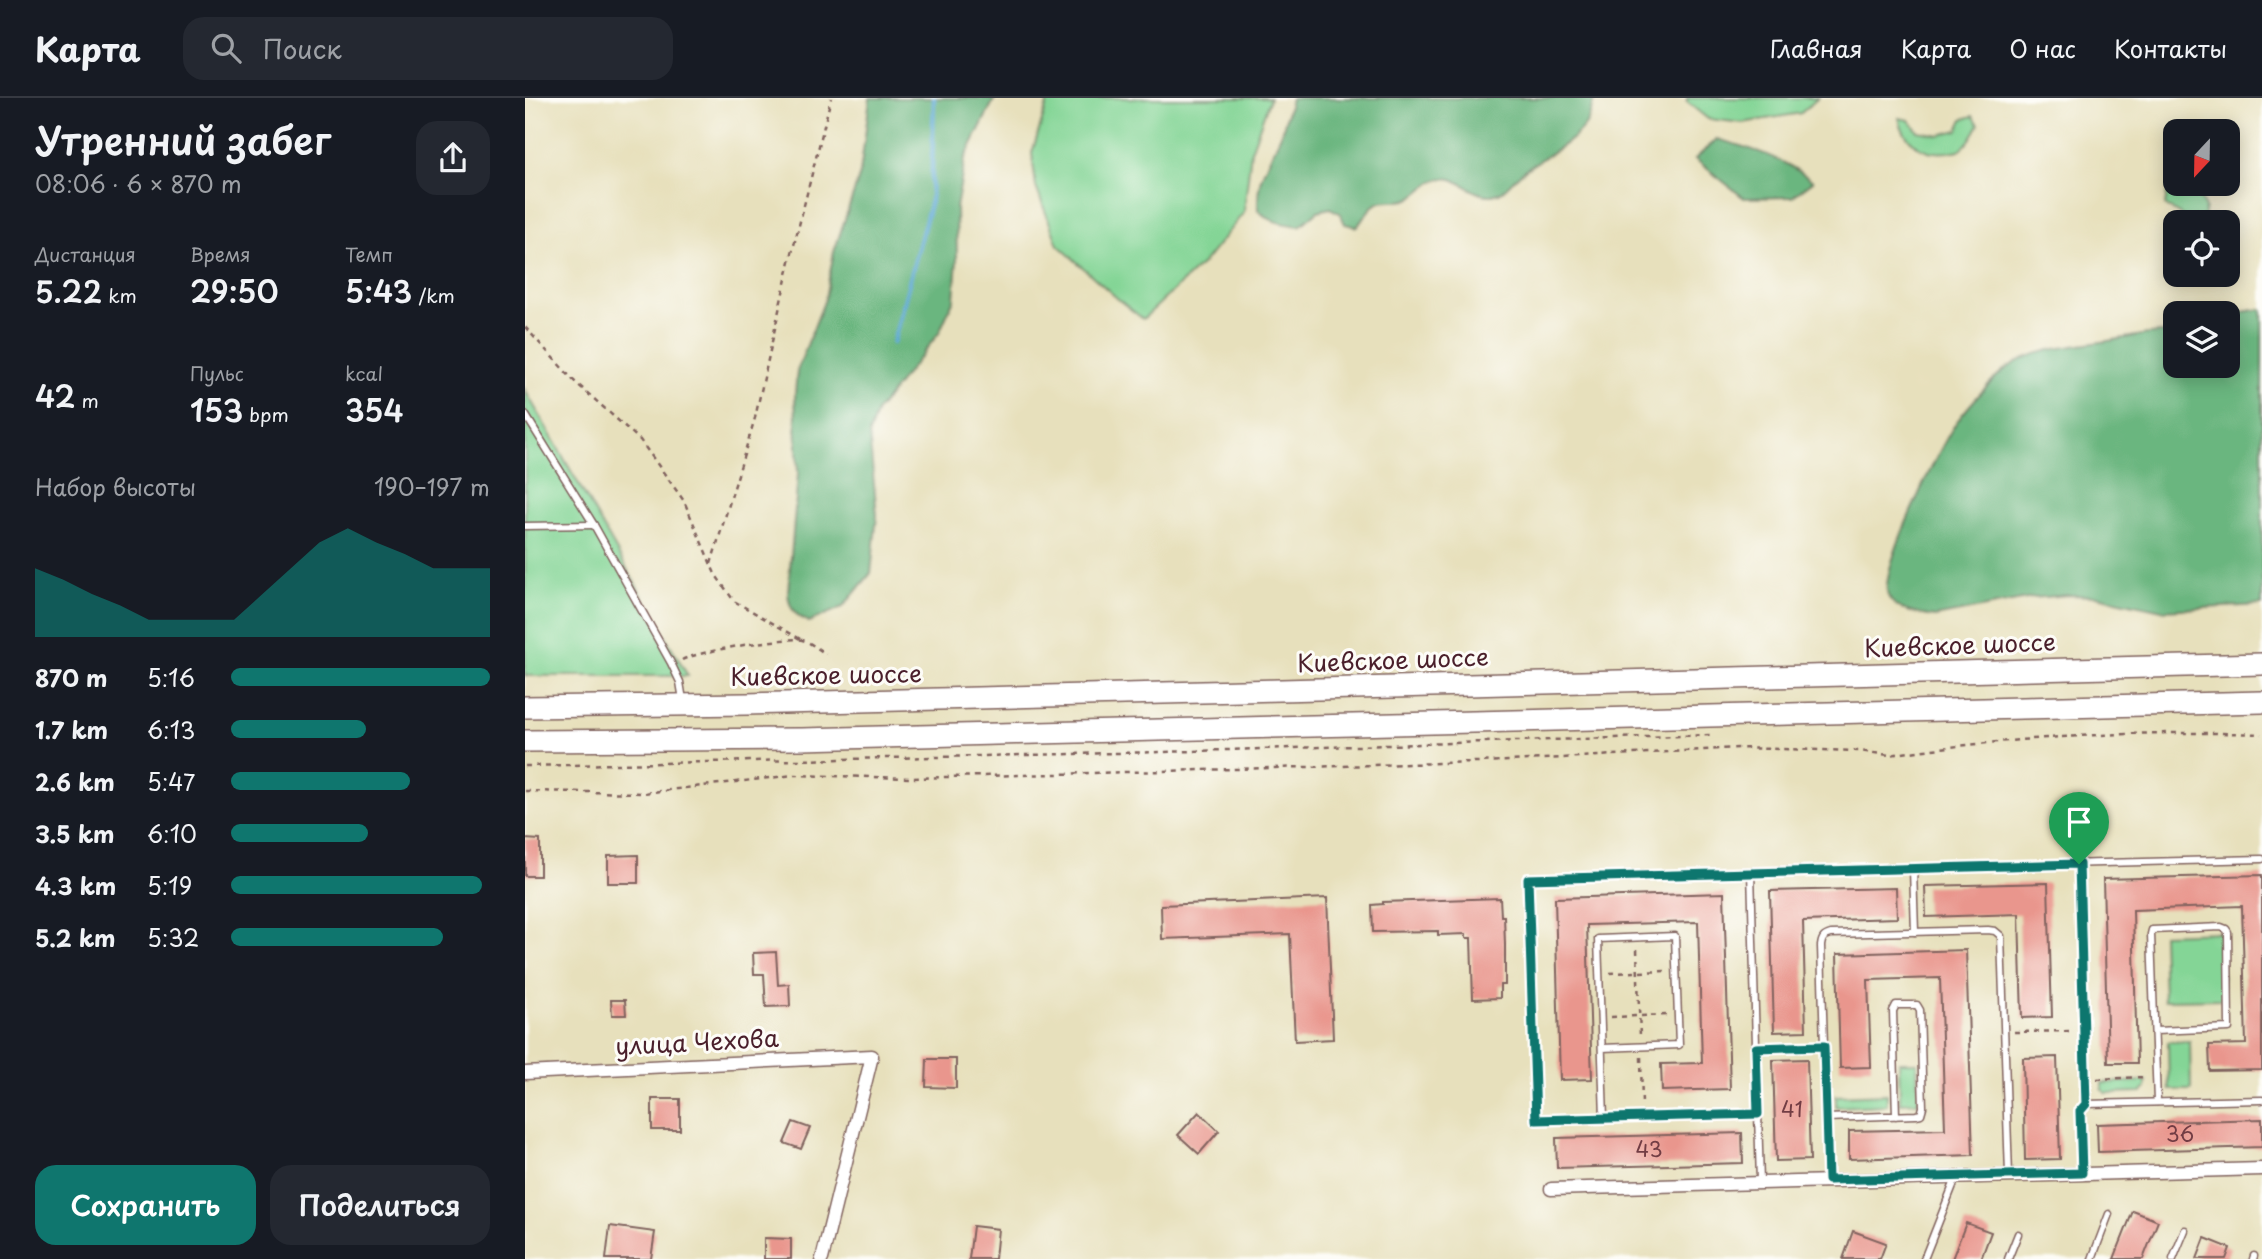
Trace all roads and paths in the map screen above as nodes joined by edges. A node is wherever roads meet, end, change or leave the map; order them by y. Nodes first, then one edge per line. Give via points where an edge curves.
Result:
1 (831, 98) edge
2 (525, 327) edge
3 (525, 414) edge
4 (525, 526) edge
5 (594, 526) junction
6 (711, 564) junction
7 (802, 640) junction
8 (826, 654) dead end
9 (2262, 664) edge
10 (672, 667) junction
11 (2262, 702) edge
12 (683, 705) junction
13 (525, 706) edge
14 (2262, 734) edge
15 (1721, 735) dead end
16 (525, 741) edge
17 (525, 766) edge
18 (525, 791) edge
19 (2262, 859) edge
20 (2079, 864) junction
21 (1913, 869) junction
22 (1751, 872) junction
23 (1915, 932) junction
24 (1637, 938) junction
25 (1676, 971) junction
26 (1638, 972) junction
27 (1599, 973) junction
28 (1678, 1014) junction
29 (1639, 1016) junction
30 (1601, 1017) junction
31 (2084, 1030) junction
32 (2155, 1031) junction
33 (2005, 1032) junction
34 (1824, 1046) junction
35 (1640, 1047) junction
36 (1602, 1048) junction
37 (1756, 1048) junction
38 (525, 1073) edge
39 (2156, 1077) junction
40 (2085, 1079) junction
41 (2262, 1100) edge
42 (2157, 1102) junction
43 (2086, 1104) junction
44 (1758, 1114) junction
45 (1896, 1116) junction
46 (1643, 1117) junction
47 (1604, 1118) junction
48 (1826, 1118) junction
49 (2262, 1169) edge
50 (2082, 1173) junction
51 (2009, 1175) junction
52 (1956, 1176) junction
53 (1828, 1180) junction
54 (1760, 1182) junction
55 (1551, 1189) dead end
56 (2109, 1214) dead end
57 (2185, 1230) dead end
58 (2018, 1234) dead end
59 (822, 1259) edge
60 (1924, 1259) edge
61 (2008, 1259) edge
62 (2092, 1259) edge
63 (2173, 1259) edge

1 - 6 path via 755,418
2 - 6 path via 640,440 684,501
3 - 5 lane
4 - 5 lane
5 - 10 lane
6 - 7 path via 734,601
7 - 8 path
7 - 10 path via 763,641 688,656
9 - 12 highway, Киевское шоссе
10 - 12 lane
11 - 16 highway
12 - 13 highway, Киевское шоссе
14 - 18 path via 2067,738 1889,755 1738,748 1321,767 912,778 794,775 644,793
15 - 17 path
19 - 20 lane
20 - 21 lane
20 - 31 lane
21 - 22 lane
21 - 23 lane
22 - 37 lane
22 - 47 lane via 1528,879 1536,1120
23 - 33 lane via 1988,930 2001,936
23 - 34 lane via 1831,934 1822,939
24 - 25 lane via 1675,936
24 - 26 path
24 - 27 lane via 1598,939
25 - 26 path
25 - 28 lane
26 - 27 path
26 - 29 path
27 - 30 lane
28 - 29 path
28 - 35 lane via 1679,1045
29 - 30 path
29 - 35 path
30 - 36 lane
31 - 33 path
31 - 40 lane
32 - 32 lane via 2152,930 2225,929 2229,1028
32 - 39 lane
33 - 51 lane
34 - 37 path
34 - 48 lane
35 - 36 lane
35 - 46 path
36 - 47 lane
37 - 44 lane
38 - 59 street, улица Чехова via 872,1056
39 - 40 path
39 - 42 lane
40 - 43 lane
41 - 42 lane
42 - 43 lane
43 - 50 lane via 2080,1111
44 - 46 lane
44 - 54 lane
45 - 45 lane via 1921,1114 1923,1107 1920,1010 1913,1004 1896,1005 1893,1011
45 - 48 lane
46 - 47 lane
48 - 53 lane
49 - 50 street
50 - 51 street
51 - 52 street
52 - 53 street
52 - 60 lane
53 - 54 street
54 - 55 street
56 - 62 lane
57 - 63 lane
58 - 61 lane

